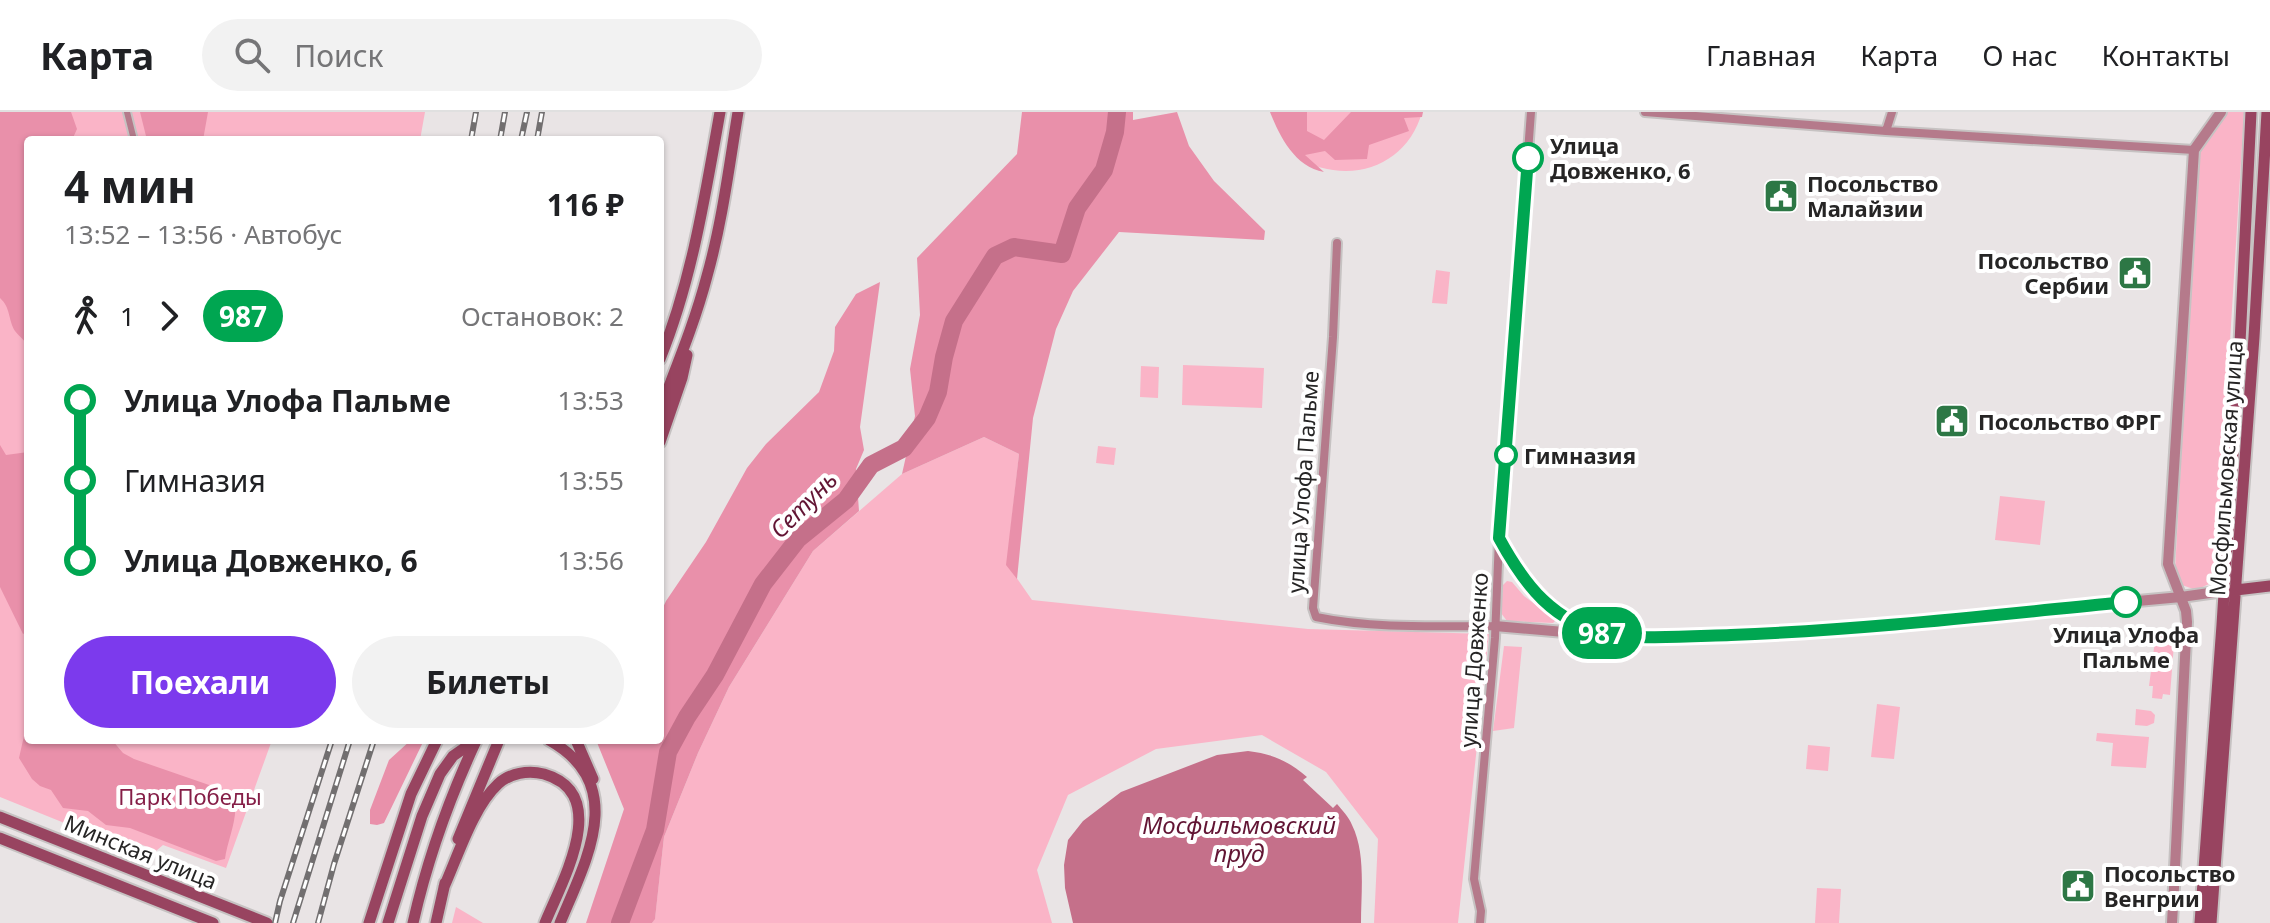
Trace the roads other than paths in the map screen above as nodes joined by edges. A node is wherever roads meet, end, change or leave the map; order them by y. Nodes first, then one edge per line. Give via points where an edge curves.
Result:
1 (127, 112) edge
2 (720, 112) edge
3 (738, 112) edge
4 (1531, 112) edge
5 (1645, 112) edge
6 (1892, 112) edge
7 (2221, 112) edge
8 (2251, 112) edge
9 (2267, 112) edge
10 (1886, 131) junction
11 (133, 136) edge
12 (2194, 150) junction
13 (1337, 243) dead end
14 (694, 321) junction
15 (664, 348) edge
16 (664, 400) edge
17 (664, 430) edge
18 (1499, 538) junction
19 (2270, 586) edge
20 (2230, 590) junction
21 (2181, 597) junction
22 (1495, 626) junction
23 (1610, 636) junction
24 (435, 744) edge
25 (469, 744) edge
26 (474, 744) edge
27 (497, 744) edge
28 (555, 744) edge
29 (578, 744) edge
30 (596, 815) junction
31 (0, 817) edge
32 (0, 838) edge
33 (444, 887) junction
34 (213, 923) edge
35 (267, 923) edge
36 (369, 923) edge
37 (388, 923) edge
38 (413, 923) edge
39 (436, 923) edge
40 (545, 923) edge
41 (560, 923) edge
42 (1480, 923) edge
43 (2172, 923) edge
44 (2200, 923) edge
45 (2211, 923) edge

1 - 11 street
2 - 15 main road via 699,232
3 - 14 main road via 717,240
4 - 18 street, улица Довженко
5 - 10 street
6 - 10 street
7 - 12 street
8 - 20 main road, Мосфильмовская улица
9 - 20 main road, Мосфильмовская улица
10 - 12 street
12 - 21 street, Мосфильмовская улица via 2168,564
13 - 22 street, улица Улофа Пальме via 1316,617
14 - 16 main road
14 - 17 main road
18 - 22 street, улица Довженко
18 - 23 street via 1517,571 1545,603
19 - 20 main road
20 - 21 street, улица Улофа Пальме
20 - 44 main road, Мосфильмовская улица
20 - 45 main road, Мосфильмовская улица
21 - 23 street, улица Улофа Пальме via 1790,633
21 - 43 street, Мосфильмовская улица via 2187,622
22 - 23 street, улица Улофа Пальме
22 - 42 street, улица Довженко via 1474,879
24 - 36 main road via 396,832
25 - 37 main road via 446,764 432,790
26 - 38 main road via 435,844
27 - 33 main road
28 - 30 main road via 581,768
29 - 30 main road via 595,784
30 - 41 main road via 591,844
31 - 35 main road, Минская улица
32 - 34 main road, Минская улица
33 - 39 main road
33 - 40 main road via 495,786 518,774 551,777 576,801 580,827

